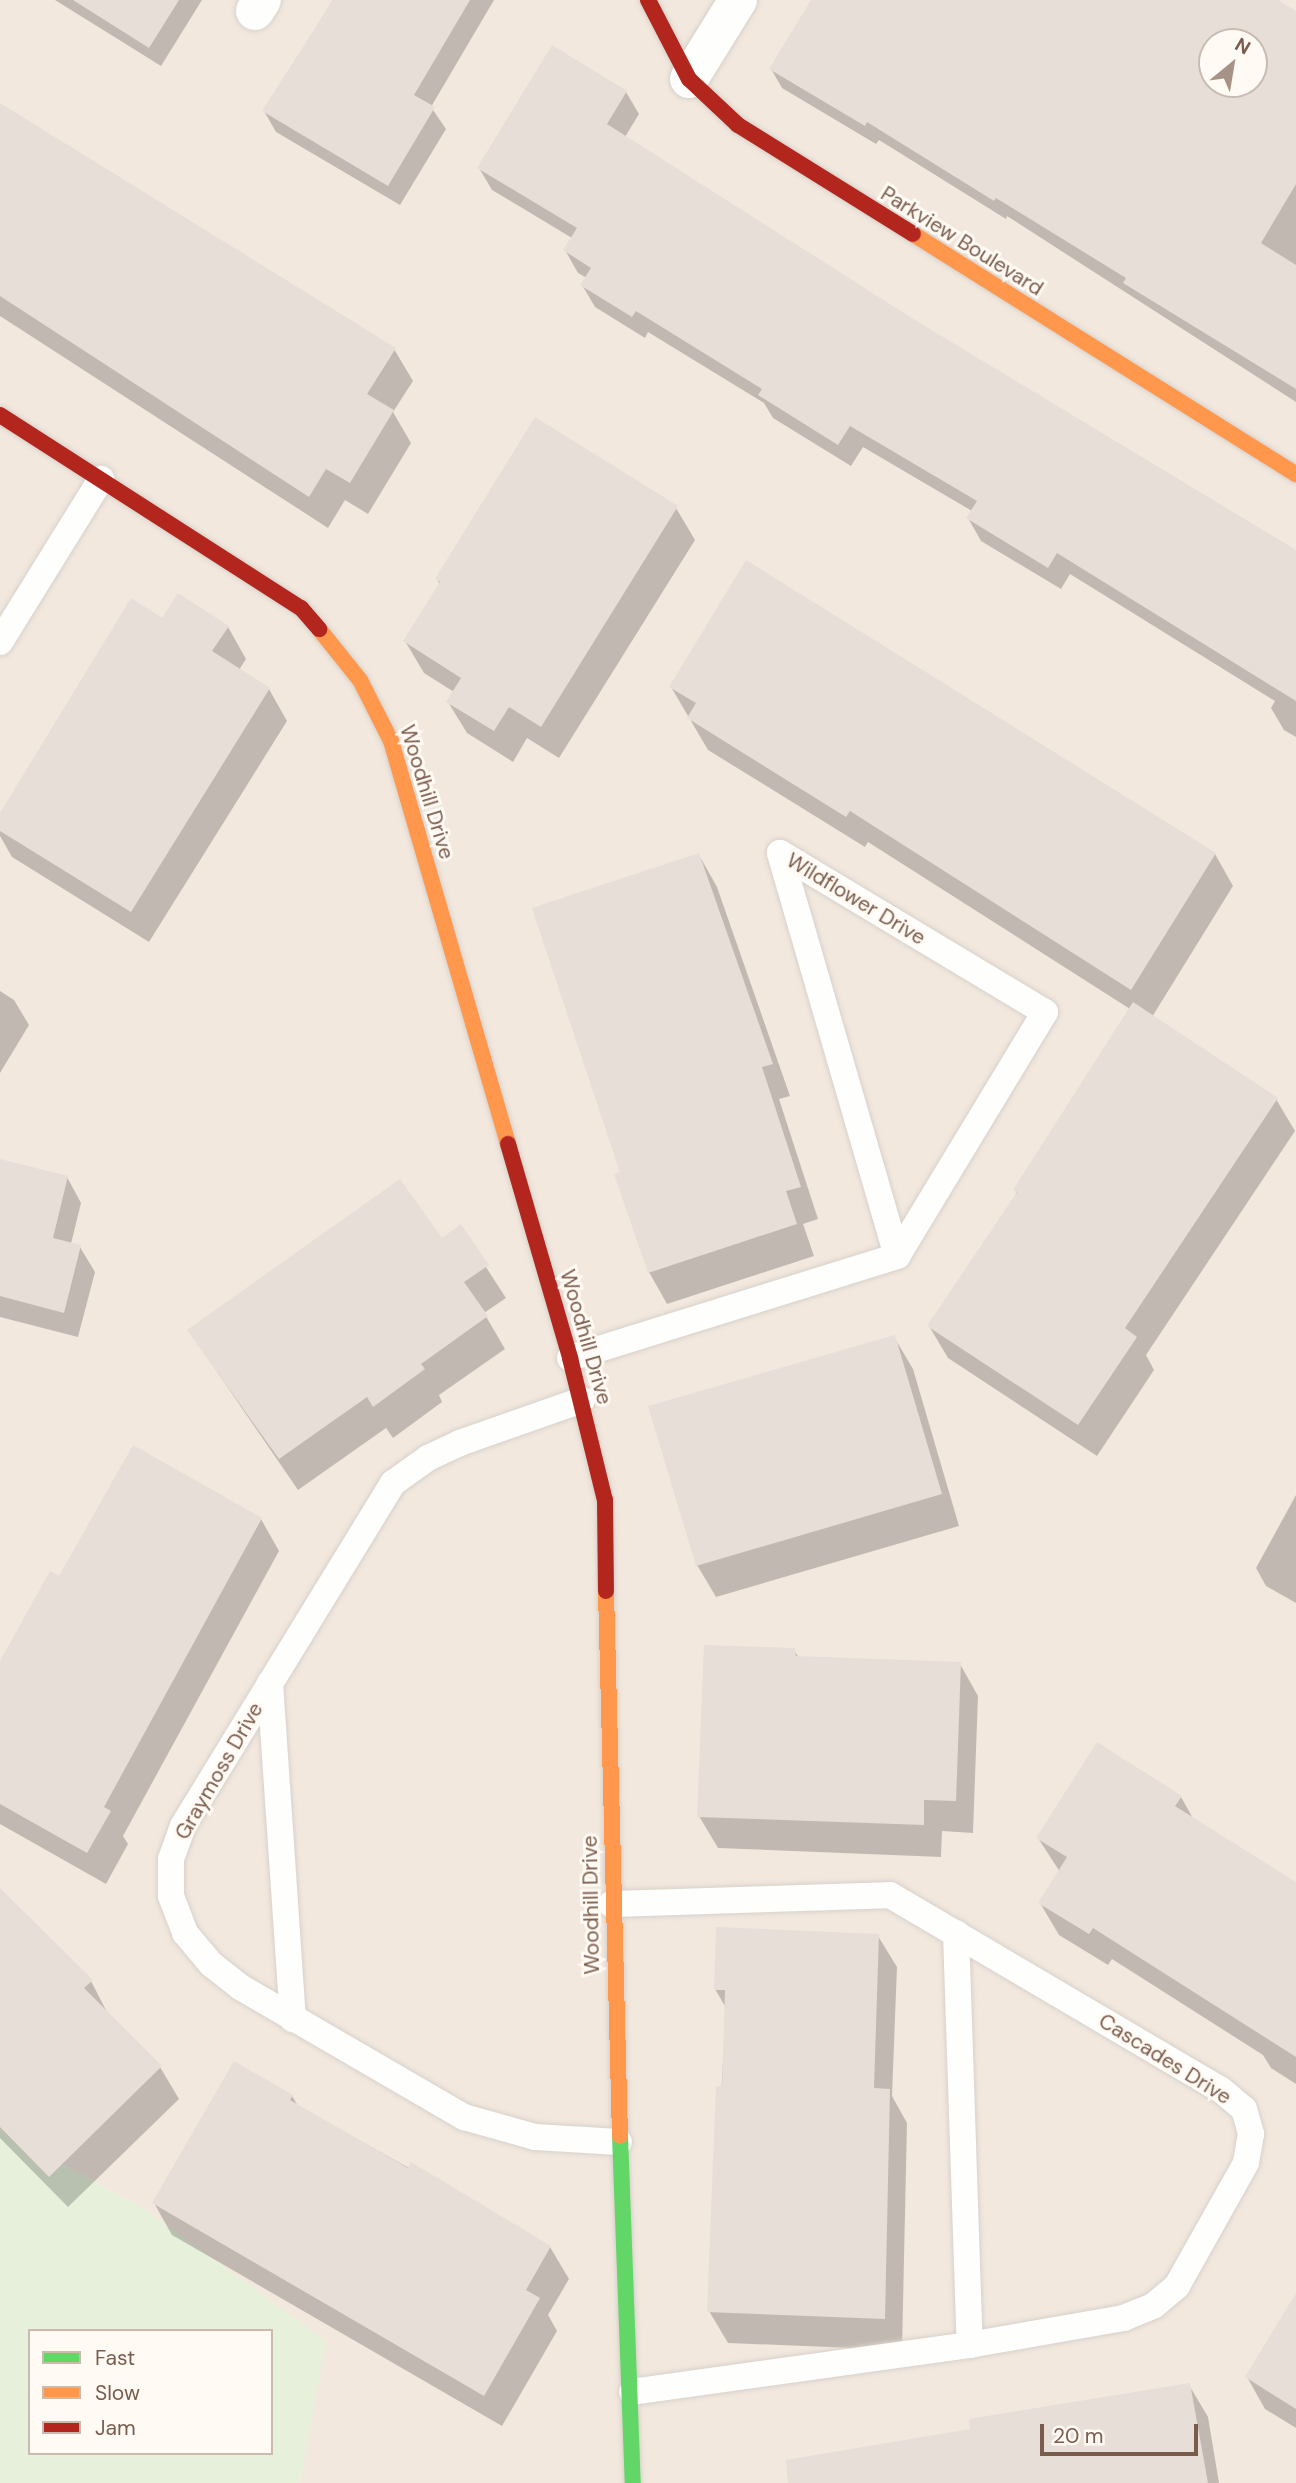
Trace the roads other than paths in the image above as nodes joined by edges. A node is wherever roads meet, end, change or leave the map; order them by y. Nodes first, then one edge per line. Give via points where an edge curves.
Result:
1 (648, 0) edge
2 (738, 0) edge
3 (688, 79) junction
4 (0, 415) edge
5 (1296, 474) edge
6 (101, 479) junction
7 (0, 642) edge
8 (897, 1256) junction
9 (570, 1358) junction
10 (582, 1400) junction
11 (270, 1683) junction
12 (611, 1904) junction
13 (956, 1933) junction
14 (293, 2019) junction
15 (619, 2142) junction
16 (970, 2345) junction
17 (632, 2392) junction
18 (633, 2483) edge

1 - 3 street, Parkview Boulevard
2 - 3 street
3 - 5 street, Parkview Boulevard via 738,125
4 - 6 street, Woodhill Drive
6 - 7 lane
6 - 9 street, Woodhill Drive via 301,608 378,710 391,741
8 - 8 lane, Wildflower Drive via 792,893 780,853 1045,1012
8 - 9 lane
9 - 10 street, Woodhill Drive
10 - 11 lane, Graymoss Drive via 460,1443 428,1458 393,1483
10 - 12 street, Woodhill Drive via 605,1500
11 - 14 lane
11 - 14 lane, Graymoss Drive via 183,1826 171,1859 171,1896 185,1933 211,1964
12 - 13 lane, Cascades Drive via 890,1895
12 - 15 street, Woodhill Drive
13 - 16 lane
13 - 16 lane, Cascades Drive via 1220,2089 1244,2109 1251,2134 1246,2163 1177,2286 1153,2306 1093,2327
14 - 15 lane, Graymoss Drive via 464,2117 535,2137
15 - 17 street, Woodhill Drive
16 - 17 lane, Cascades Drive
17 - 18 street, Woodhill Drive

